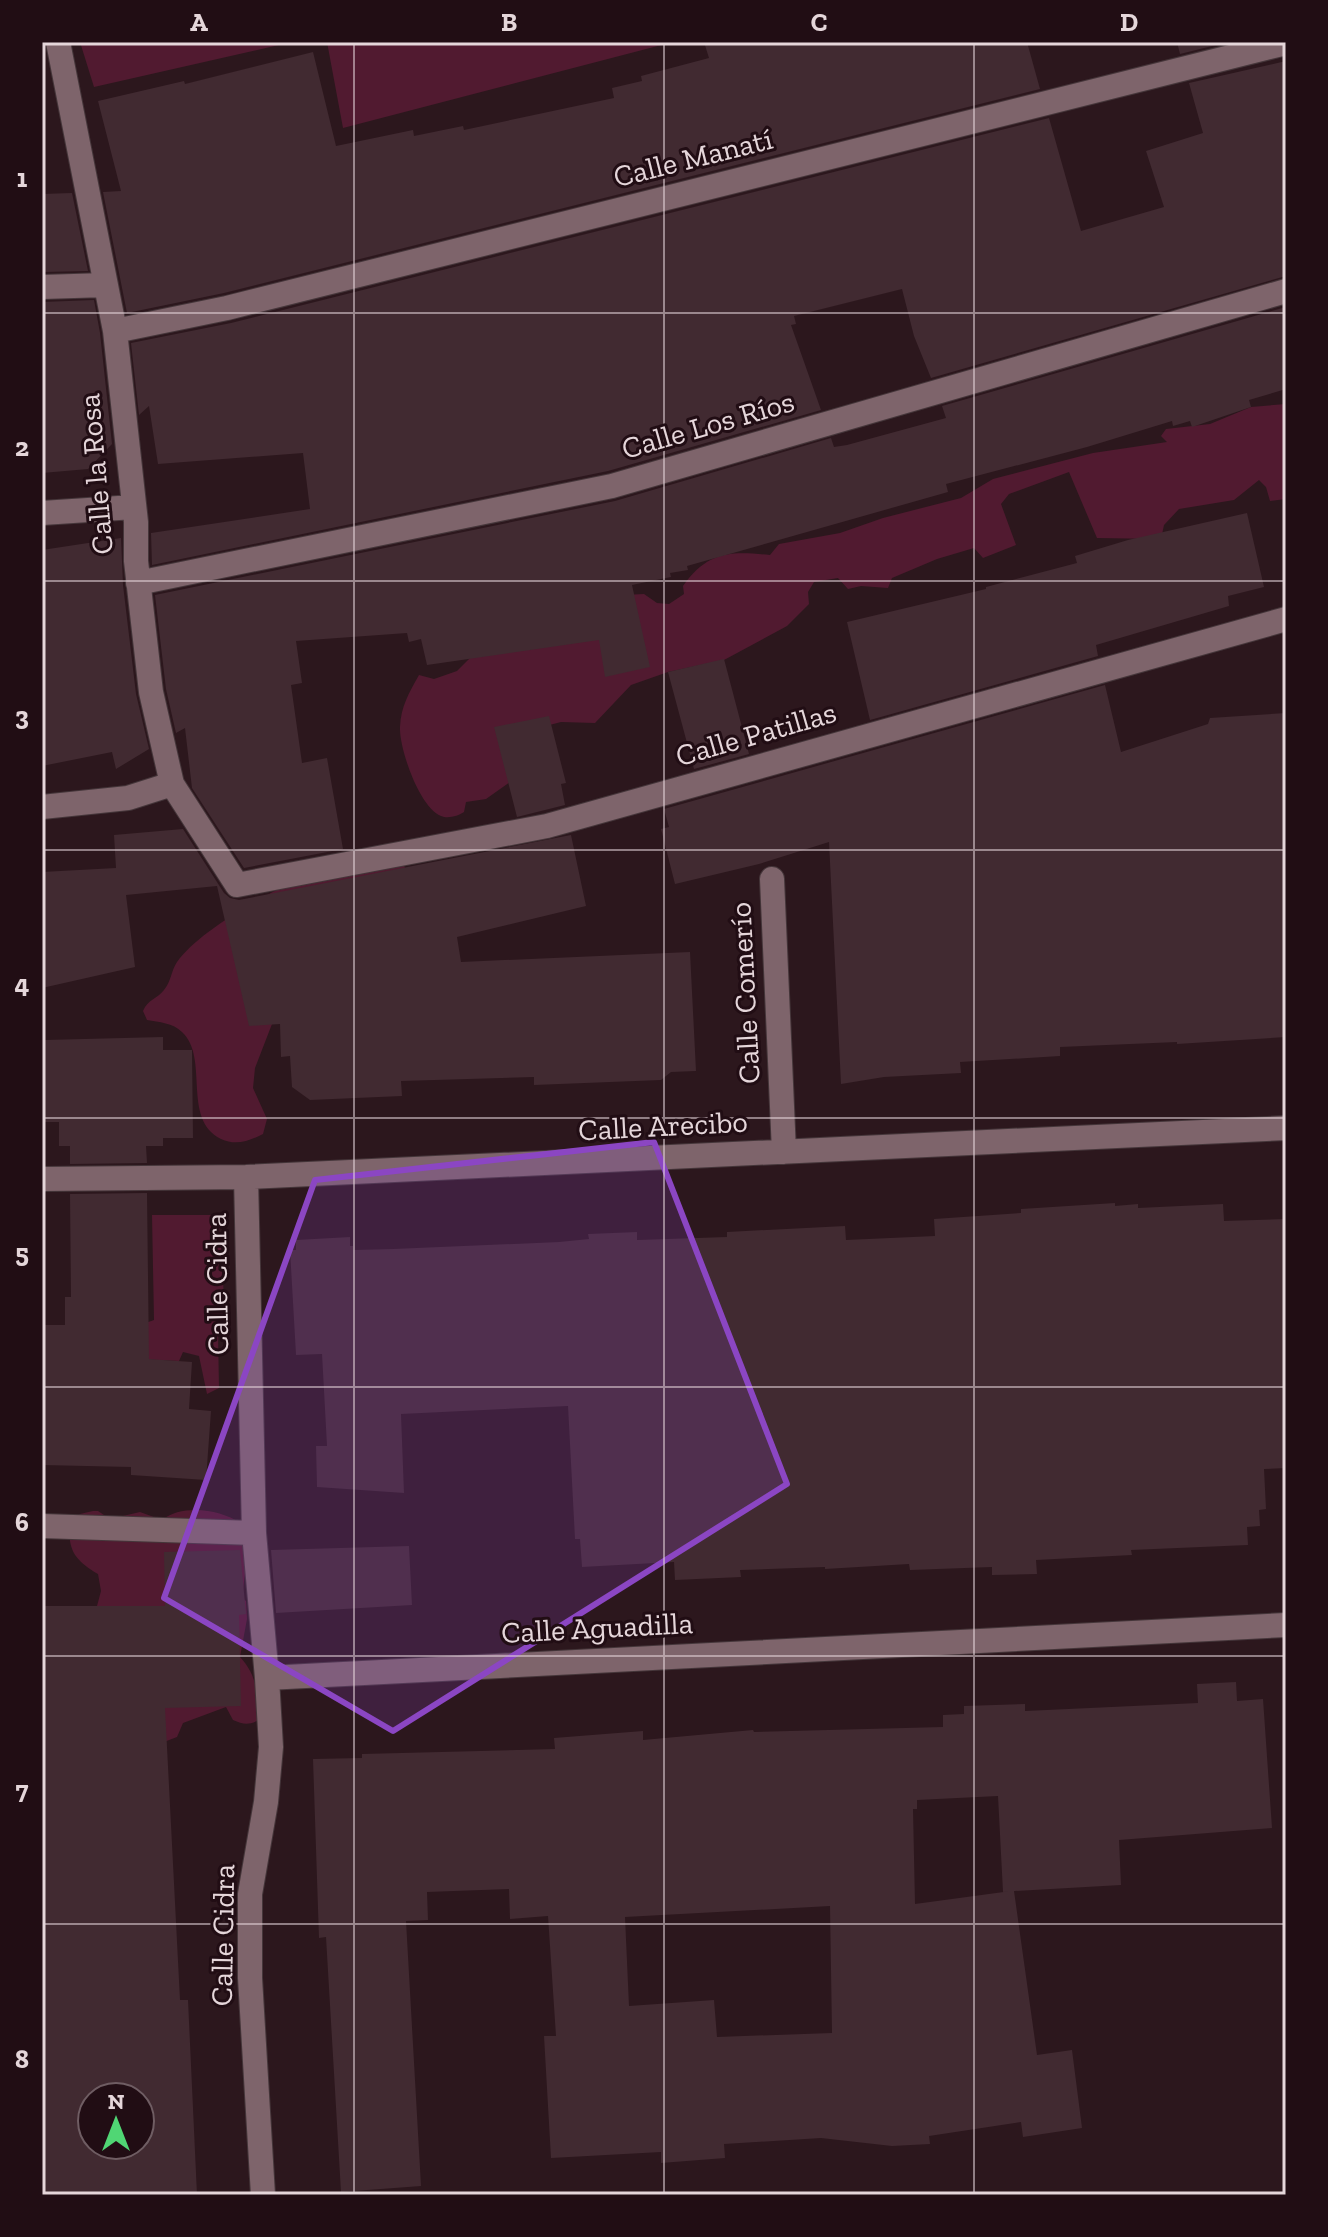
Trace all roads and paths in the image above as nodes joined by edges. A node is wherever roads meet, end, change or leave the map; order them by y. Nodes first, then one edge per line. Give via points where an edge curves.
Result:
1 (58, 42) edge
2 (1286, 43) edge
3 (106, 285) junction
4 (42, 287) edge
5 (1286, 291) edge
6 (115, 331) junction
7 (134, 507) junction
8 (42, 513) edge
9 (138, 583) junction
10 (1286, 619) edge
11 (172, 784) junction
12 (42, 807) edge
13 (772, 879) dead end
14 (237, 885) joint
15 (1286, 1128) edge
16 (784, 1152) junction
17 (246, 1177) junction
18 (42, 1179) edge
19 (42, 1526) edge
20 (254, 1533) junction
21 (1286, 1625) edge
22 (267, 1678) junction
23 (263, 2195) edge

1 - 3 street, Calle la Rosa
2 - 6 street, Calle Manatí via 227,308
3 - 4 street
3 - 6 street, Calle la Rosa
5 - 9 street, Calle Los Ríos via 612,486
6 - 7 street, Calle la Rosa
7 - 8 street
7 - 9 street, Calle la Rosa
9 - 11 street, Calle la Rosa via 151,692
10 - 14 street, Calle Patillas via 547,826
11 - 12 street via 128,798
11 - 14 street, Calle la Rosa
13 - 16 street, Calle Comerío
15 - 16 street, Calle Arecibo
16 - 17 street, Calle Arecibo
17 - 18 street, Calle Arecibo
17 - 20 street, Calle Cidra
19 - 20 street
20 - 22 street
21 - 22 street, Calle Aguadilla
22 - 23 street, Calle Cidra via 269,1775 250,1894

